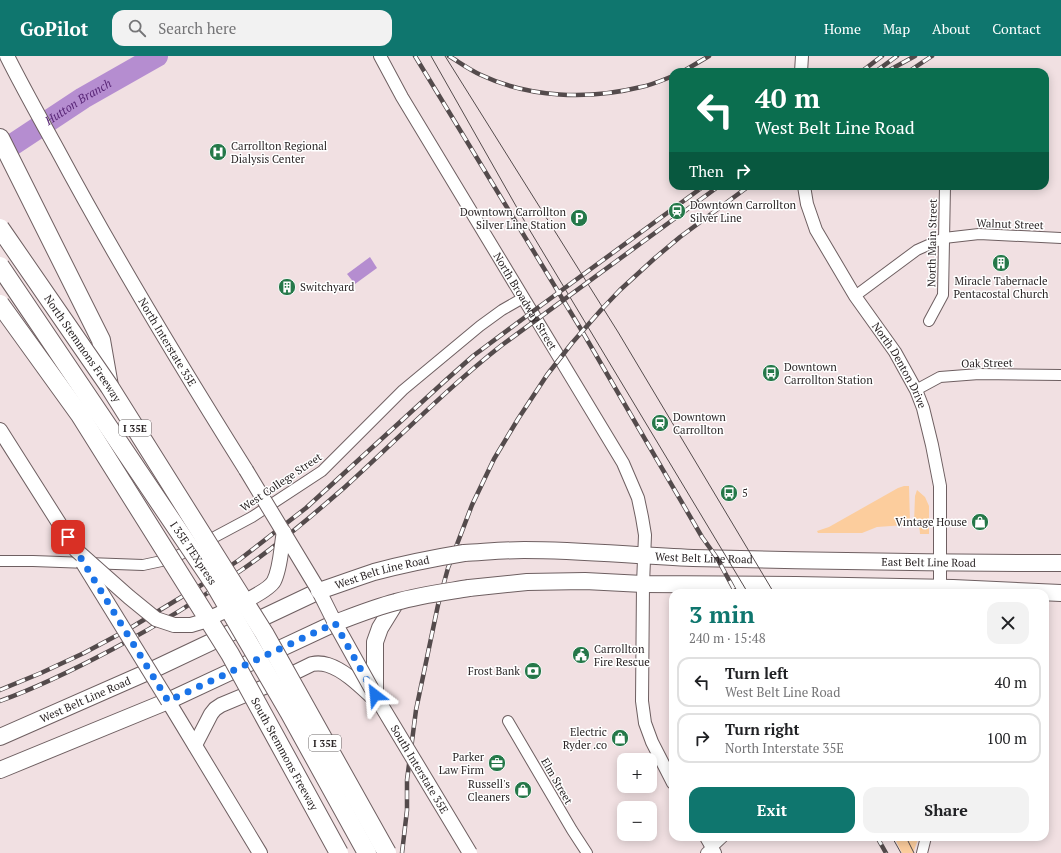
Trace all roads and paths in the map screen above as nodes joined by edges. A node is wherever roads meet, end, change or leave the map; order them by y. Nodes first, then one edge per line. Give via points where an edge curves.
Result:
1 (7, 56) edge
2 (380, 56) edge
3 (802, 56) edge
4 (801, 68) edge
5 (0, 138) edge
6 (805, 190) edge
7 (944, 190) edge
8 (0, 228) edge
9 (944, 238) junction
10 (1061, 238) edge
11 (0, 266) edge
12 (855, 296) junction
13 (523, 298) junction
14 (0, 304) edge
15 (929, 321) dead end
16 (1061, 375) edge
17 (109, 386) junction
18 (916, 390) junction
19 (0, 430) edge
20 (284, 532) junction
21 (76, 550) junction
22 (644, 556) junction
23 (796, 560) joint
24 (0, 561) edge
25 (940, 562) junction
26 (1061, 563) edge
27 (643, 584) junction
28 (911, 589) edge
29 (940, 589) edge
30 (319, 591) junction
31 (1049, 593) edge
32 (1061, 593) edge
33 (396, 602) junction
34 (335, 623) junction
35 (150, 671) junction
36 (378, 700) junction
37 (168, 701) junction
38 (508, 721) dead end
39 (0, 737) edge
40 (195, 746) junction
41 (0, 770) edge
42 (669, 774) edge
43 (707, 841) edge
44 (720, 841) edge
45 (925, 841) edge
46 (711, 851) edge
47 (260, 853) edge
48 (339, 853) edge
49 (367, 853) edge
50 (387, 853) edge
51 (470, 853) edge
52 (587, 853) edge
53 (922, 853) edge

1 - 20 main road, North Interstate 35E, bridge via 63,161 192,385
2 - 13 street, North Broadway Street
3 - 4 street
5 - 17 highway via 101,340
6 - 12 street, North Denton Drive via 816,230
7 - 9 street, North Main Street
8 - 17 highway, North Stemmons Freeway / I 35E, bridge
9 - 10 street, Walnut Street via 979,234
9 - 12 street, Walnut Street via 917,250
9 - 15 street, North Main Street via 943,295
11 - 49 highway, I 35E TEXpress, bridge via 214,585 289,712
12 - 18 street, North Denton Drive via 895,352
13 - 22 street, North Broadway Street via 623,463 638,498 644,535
13 - 24 street, West College Street via 480,326 403,390 322,471 252,517 209,540 171,559 143,565
14 - 48 highway, South Stemmons Freeway, bridge via 80,415 230,654
16 - 18 street, Oak Street via 940,376
17 - 50 highway, North Stemmons Freeway / I 35E, bridge via 264,633
18 - 25 street, North Denton Drive via 927,423 939,481
19 - 21 main road
20 - 21 main road, bridge via 279,564 272,584 262,592 191,625 174,625 156,619
20 - 30 main road, North Interstate 35E, bridge
21 - 35 main road, bridge
22 - 23 main road, West Belt Line Road
22 - 27 street, North Broadway Street
22 - 30 main road, West Belt Line Road, bridge via 524,550 464,553 374,572
23 - 25 main road, East Belt Line Road
25 - 26 main road, East Belt Line Road
25 - 29 street, North Denton Drive
27 - 28 main road
27 - 33 main road, bridge via 586,581 527,582 469,588
27 - 42 street, North Broadway Street via 642,701 645,723
30 - 34 main road, North Interstate 35E, bridge
30 - 35 main road, West Belt Line Road, bridge
31 - 32 main road
33 - 34 main road, bridge
33 - 36 main road, bridge via 380,628 375,642
34 - 36 main road, South Interstate 35E, bridge
34 - 37 main road, bridge
35 - 37 main road, bridge
35 - 39 main road, West Belt Line Road
36 - 40 main road, bridge via 338,670 327,664 312,664 269,686 221,705 211,714
36 - 51 main road, South Interstate 35E, bridge
37 - 40 main road
37 - 41 main road
38 - 52 street, Elm Street
40 - 47 main road
43 - 46 street
44 - 46 street
45 - 53 street

